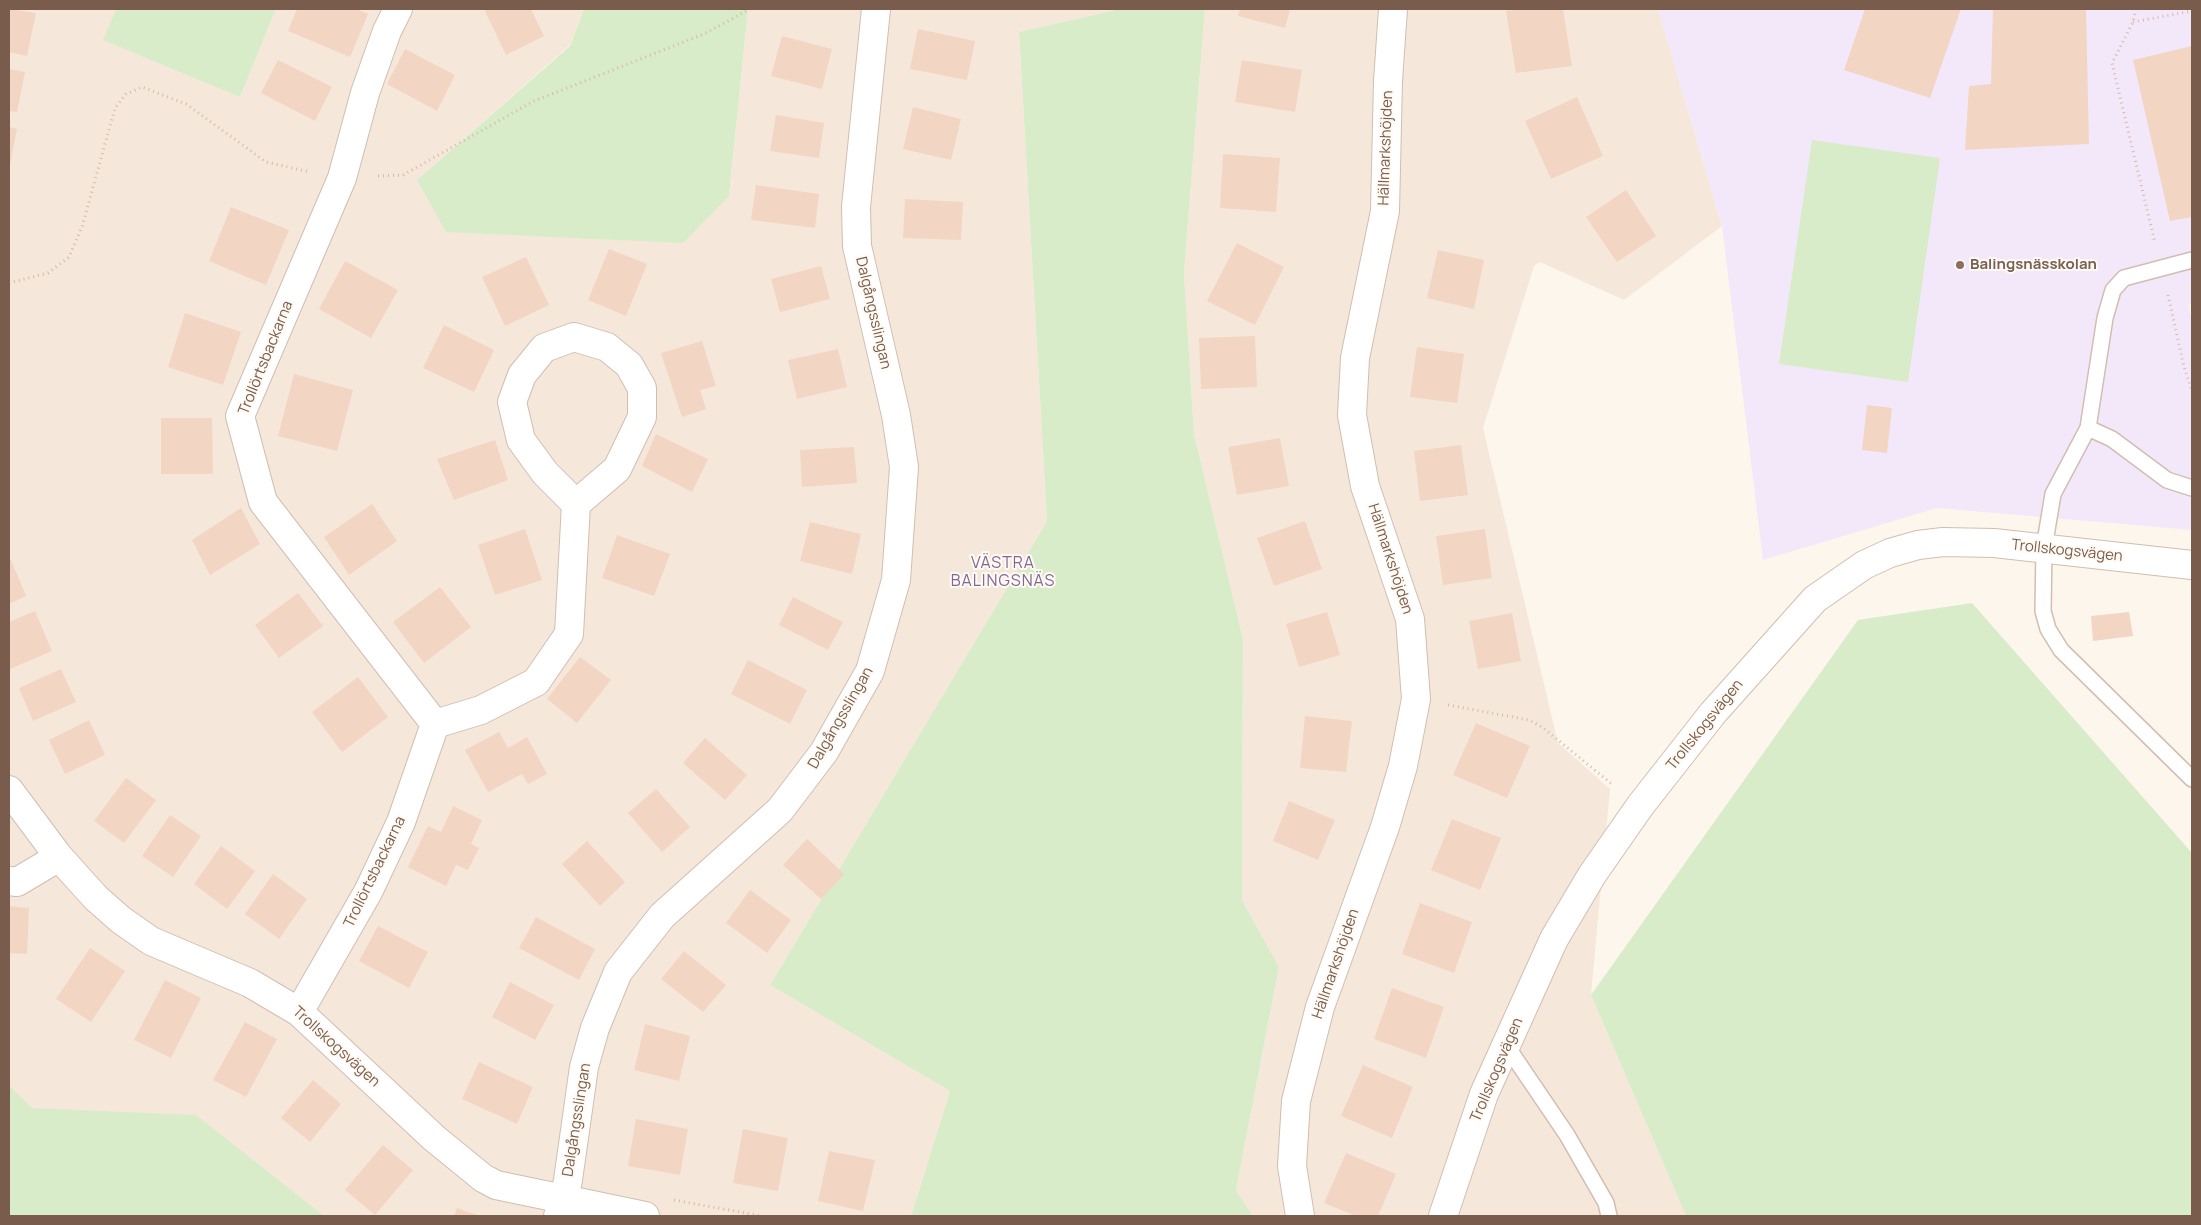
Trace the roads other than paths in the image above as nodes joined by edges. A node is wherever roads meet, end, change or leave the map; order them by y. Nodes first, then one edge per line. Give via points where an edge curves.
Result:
1 (398, 9) edge
2 (876, 9) edge
3 (1393, 9) edge
4 (2192, 260) edge
5 (2088, 428) junction
6 (2192, 488) edge
7 (576, 504) junction
8 (2044, 548) junction
9 (2192, 565) edge
10 (435, 724) junction
11 (2192, 779) edge
12 (9, 790) edge
13 (59, 857) junction
14 (9, 881) edge
15 (299, 1012) junction
16 (1506, 1045) junction
17 (655, 1207) edge
18 (561, 1208) edge
19 (1300, 1216) edge
20 (1443, 1216) edge
21 (1609, 1216) edge

1 - 10 street, Trollörtsbackarna via 364,93 342,178 240,416 262,502
2 - 18 street, Dalgångsslingan via 856,207 858,246 896,415 904,466 896,580 870,671 824,752 780,810 662,916 618,972 595,1028 584,1067
3 - 19 street, Hällmarkshöjden via 1385,211 1355,358 1352,415 1365,486 1410,619 1416,699 1403,766 1385,827 1320,1007 1296,1101 1292,1166
4 - 5 lane via 2124,278 2113,290 2105,318
5 - 6 lane via 2112,439 2167,480
5 - 8 lane via 2053,494
7 - 7 street via 545,473 521,440 512,402 522,375 544,348 574,337 607,347 629,365 642,388 642,417 617,469
7 - 10 street via 569,634 536,682 481,710
8 - 9 street, Trollskogsvägen
8 - 11 lane via 2043,611 2048,629 2061,650
8 - 16 street, Trollskogsvägen via 1972,541 1918,545 1864,565 1814,599 1713,712 1640,806 1592,875 1554,939
10 - 15 street, Trollörtsbackarna via 401,822 368,892
12 - 13 street, Trollskogsvägen
13 - 14 street via 18,882
13 - 15 street, Trollskogsvägen via 96,898 151,941 250,983
15 - 18 street, Trollskogsvägen via 434,1138 482,1178
16 - 20 street, Trollskogsvägen via 1484,1094
16 - 21 lane via 1567,1135 1606,1203
17 - 18 street, Trollskogsvägen

